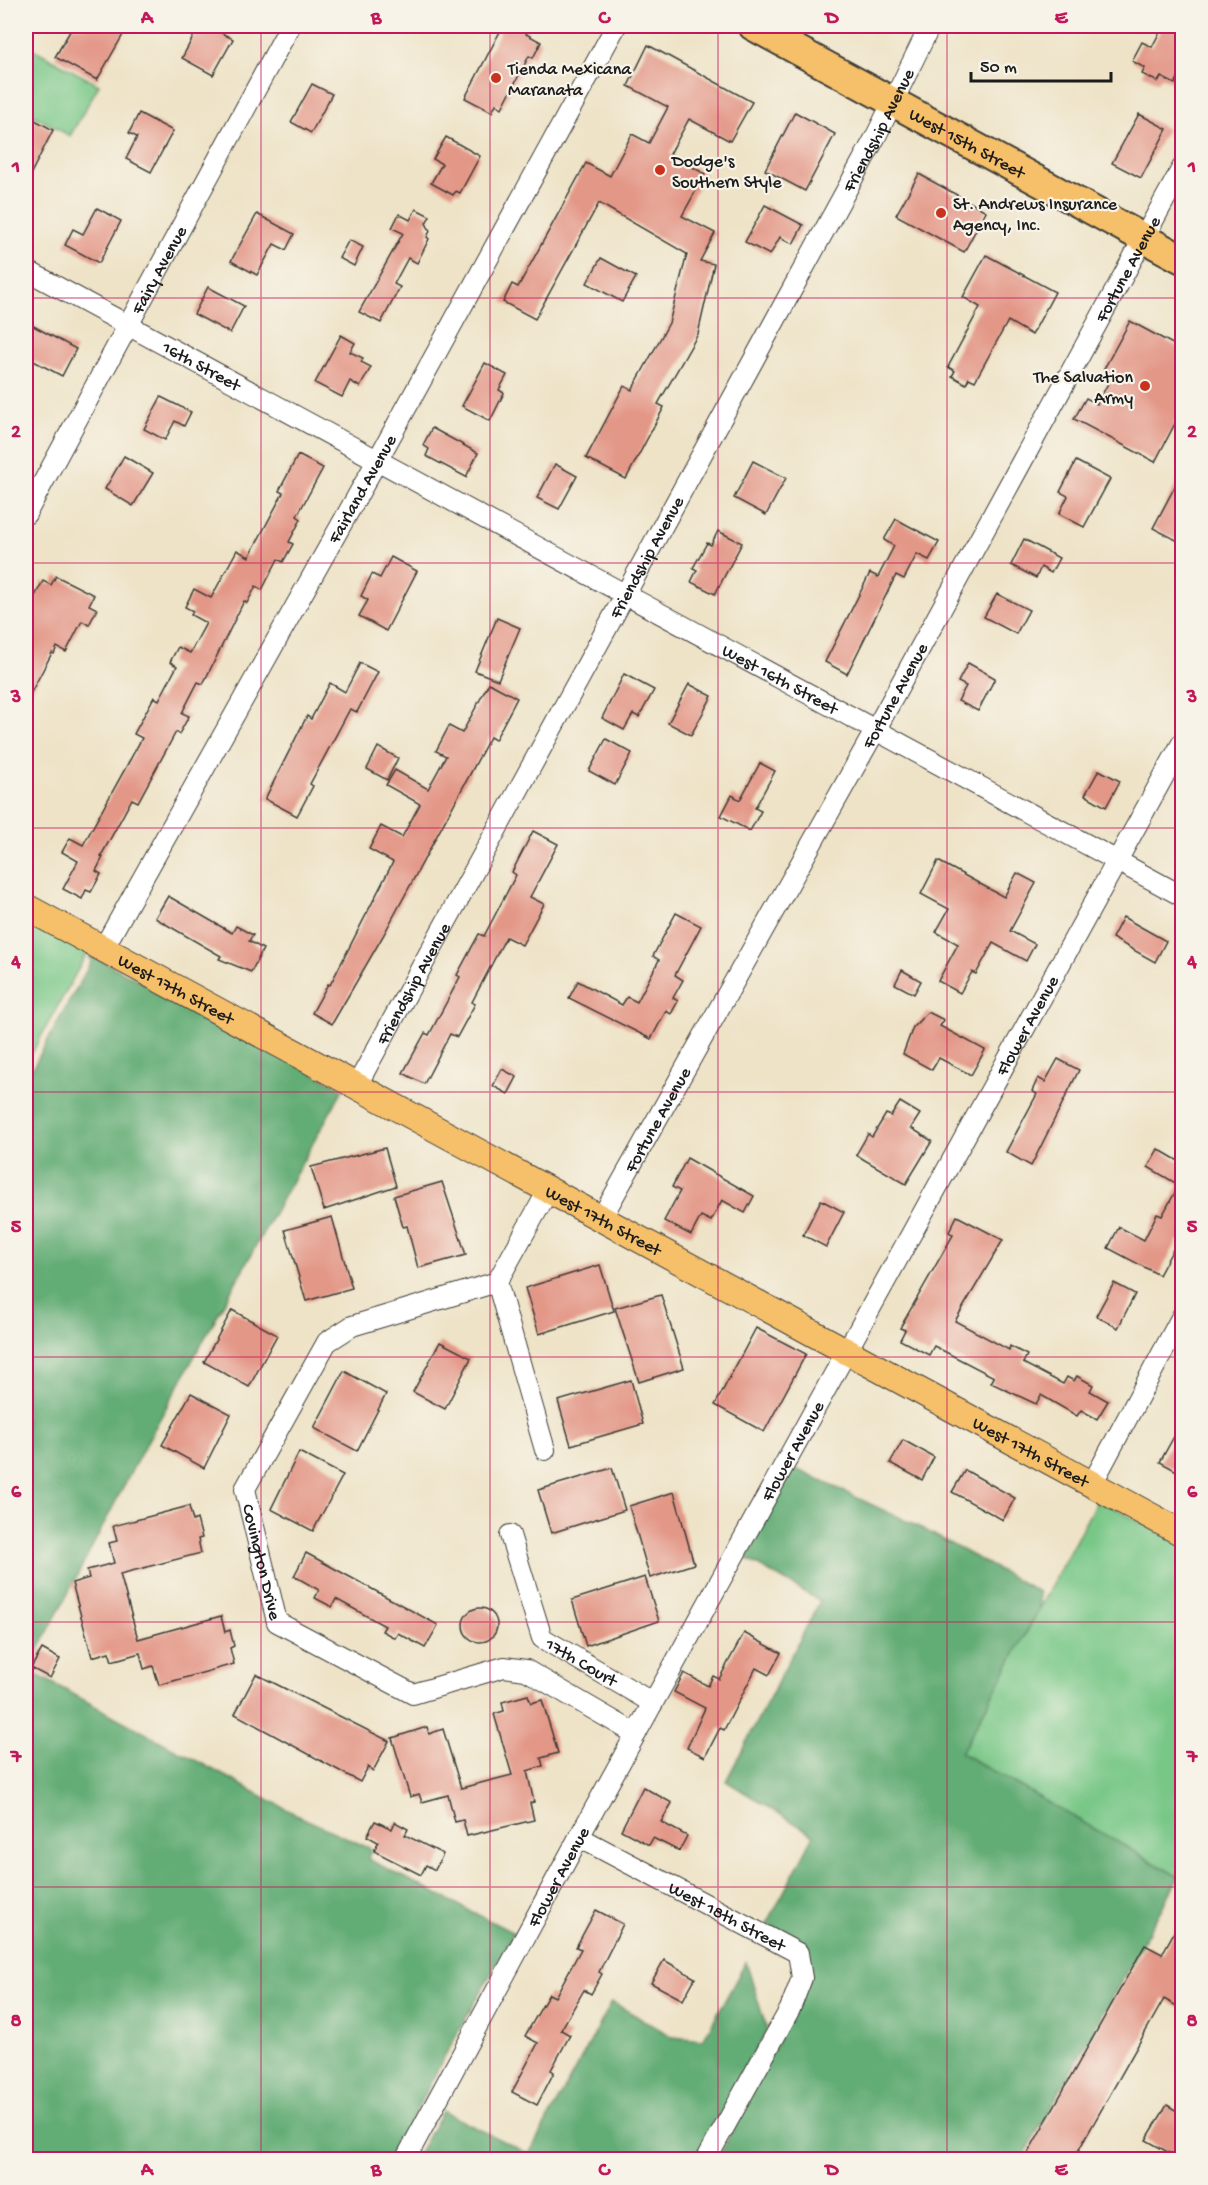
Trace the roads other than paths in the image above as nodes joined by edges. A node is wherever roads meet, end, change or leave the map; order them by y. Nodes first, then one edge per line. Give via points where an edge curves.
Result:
1 (290, 26) edge
2 (616, 26) edge
3 (753, 26) edge
4 (930, 26) edge
5 (893, 102) junction
6 (1182, 168) edge
7 (1144, 238) junction
8 (1182, 259) edge
9 (26, 270) edge
10 (129, 326) junction
11 (377, 461) junction
12 (26, 514) edge
13 (625, 595) junction
14 (876, 729) junction
15 (1182, 743) edge
16 (1118, 860) junction
17 (1182, 896) edge
18 (26, 907) edge
19 (103, 949) junction
20 (357, 1086) junction
21 (549, 1189) junction
22 (602, 1217) junction
23 (497, 1282) junction
24 (1182, 1316) edge
25 (849, 1351) junction
26 (545, 1450) dead end
27 (1092, 1484) junction
28 (1182, 1533) edge
29 (510, 1535) dead end
30 (653, 1703) junction
31 (636, 1734) junction
32 (579, 1837) junction
33 (405, 2160) edge
34 (706, 2160) edge

1 - 10 street, Fairy Avenue
2 - 11 street, Fairland Avenue
3 - 5 highway, West 15th Street
4 - 5 street, Friendship Avenue
5 - 7 highway, West 15th Street
5 - 13 street, Friendship Avenue
6 - 7 street, Fortune Avenue
7 - 8 highway, West 15th Street
7 - 14 street, Fortune Avenue
9 - 10 street, 16th Street
10 - 11 street, 16th Street
10 - 12 street, Fairy Avenue
11 - 13 street, West 16th Street
11 - 19 street, Fairland Avenue
13 - 14 street, West 16th Street
13 - 20 street, Friendship Avenue
14 - 16 street, West 16th Street
14 - 22 street, Fortune Avenue
15 - 16 street, Flower Avenue
16 - 17 street, West 16th Street
16 - 25 street, Flower Avenue
18 - 19 main road, West 17th Street
19 - 20 main road, West 17th Street
20 - 21 main road, West 17th Street
21 - 22 main road, West 17th Street
21 - 23 street
22 - 25 main road, West 17th Street
23 - 26 street
23 - 31 street, Covington Drive via 352,1326 327,1342 245,1489 277,1622 412,1694 504,1667 526,1670
24 - 27 street
25 - 27 main road, West 17th Street
25 - 30 street, Flower Avenue
27 - 28 main road, West 17th Street
29 - 30 street, 17th Court via 542,1638
30 - 31 street, Flower Avenue
31 - 32 street, Flower Avenue
32 - 33 street, Flower Avenue
32 - 34 street, West 18th Street via 798,1953 802,1978 790,2009

